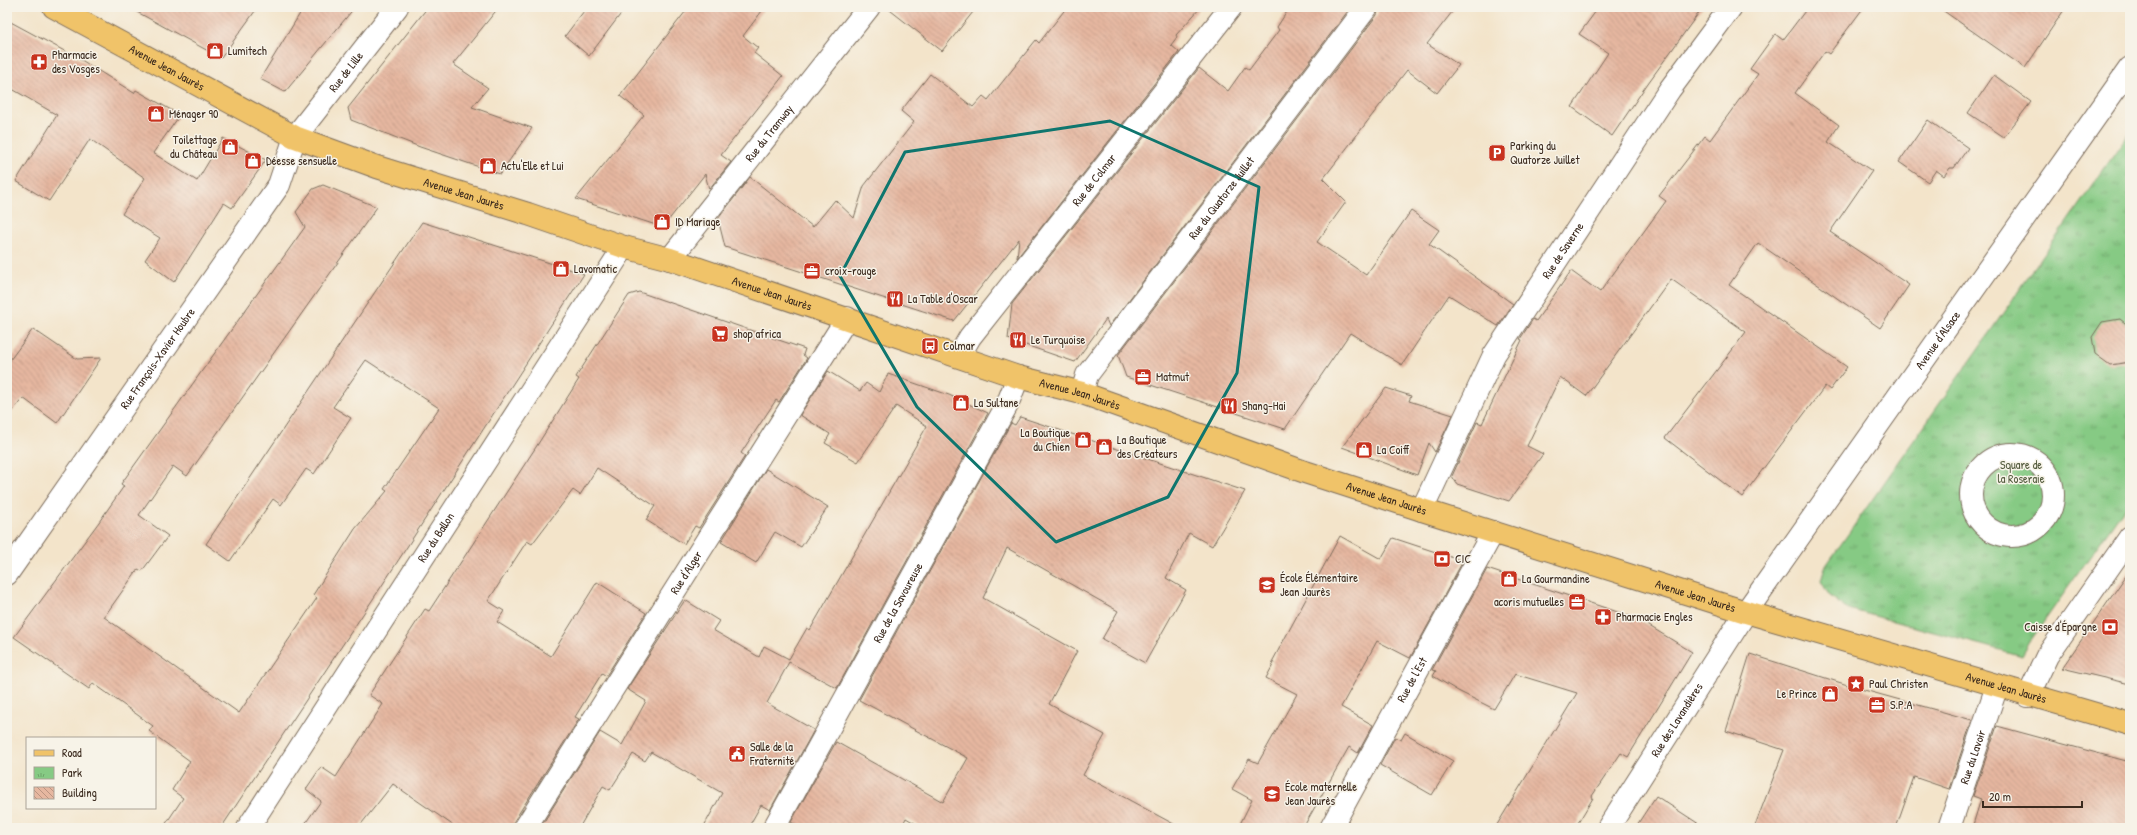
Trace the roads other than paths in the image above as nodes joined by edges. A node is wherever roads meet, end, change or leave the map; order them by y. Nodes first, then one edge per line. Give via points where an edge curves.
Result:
1 (54, 7) edge
2 (398, 7) edge
3 (869, 7) edge
4 (1232, 7) edge
5 (1367, 7) edge
6 (1732, 7) edge
7 (2130, 68) edge
8 (295, 137) junction
9 (624, 247) junction
10 (670, 259) junction
11 (847, 318) junction
12 (960, 356) junction
13 (1018, 377) junction
14 (1082, 393) junction
15 (1422, 510) junction
16 (1493, 532) junction
17 (2130, 537) edge
18 (7, 574) edge
19 (1746, 612) junction
20 (1997, 686) junction
21 (2028, 696) junction
22 (2130, 724) edge
23 (248, 828) edge
24 (525, 828) edge
25 (774, 828) edge
26 (1331, 828) edge
27 (1608, 828) edge
28 (1949, 828) edge

1 - 8 main road, Avenue Jean Jaurès
2 - 8 street, Rue de Lille
3 - 10 street, Rue du Tramway
4 - 12 street, Rue de Colmar via 970,337
5 - 14 street, Rue du Quatorze Juillet via 1087,375
6 - 15 street, Rue de Saverne via 1670,89 1494,354
7 - 19 street, Avenue d'Alsace
8 - 9 main road, Avenue Jean Jaurès via 377,168 528,214
8 - 18 street, Rue François-Xavier Houbre via 279,185
9 - 10 main road, Avenue Jean Jaurès
9 - 23 street, Rue du Ballon
10 - 11 main road, Avenue Jean Jaurès
11 - 12 main road, Avenue Jean Jaurès
11 - 24 street, Rue d'Alger
12 - 13 main road, Avenue Jean Jaurès
13 - 14 main road, Avenue Jean Jaurès
13 - 25 street, Rue de la Savoureuse via 1007,405
14 - 15 main road, Avenue Jean Jaurès via 1305,472
15 - 16 main road, Avenue Jean Jaurès
16 - 19 main road, Avenue Jean Jaurès
16 - 26 street, Rue de l'Est
17 - 21 street via 2047,656
19 - 20 main road, Avenue Jean Jaurès
19 - 27 street, Rue des Lavandières
20 - 21 main road, Avenue Jean Jaurès
20 - 28 street, Rue du Lavoir
21 - 22 main road, Avenue Jean Jaurès

